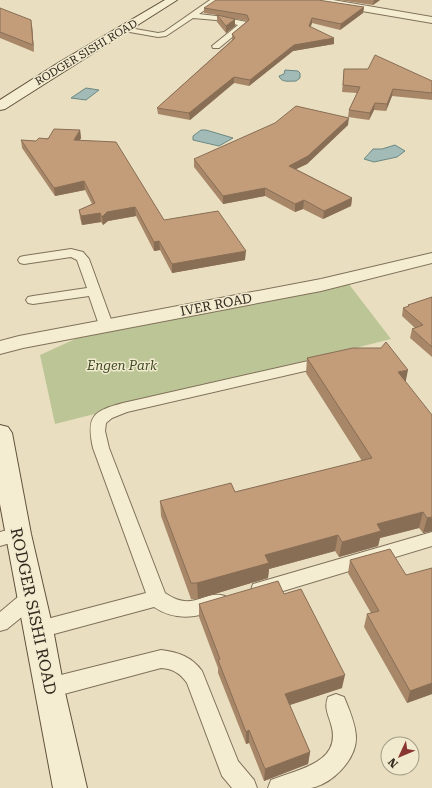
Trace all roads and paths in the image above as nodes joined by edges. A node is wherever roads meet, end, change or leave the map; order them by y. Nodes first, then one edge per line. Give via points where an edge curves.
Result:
1 (172, 0) edge
2 (215, 0) edge
3 (315, 0) edge
4 (192, 16) junction
5 (432, 20) edge
6 (124, 29) junction
7 (216, 46) dead end
8 (0, 106) edge
9 (432, 258) edge
10 (24, 260) dead end
11 (94, 291) junction
12 (33, 300) dead end
13 (106, 326) junction
14 (0, 348) edge
15 (339, 360) edge
16 (0, 433) edge
17 (9, 537) edge
18 (432, 539) edge
19 (32, 597) junction
20 (157, 598) junction
21 (0, 623) edge
22 (39, 629) junction
23 (49, 688) junction
24 (336, 704) dead end
25 (70, 788) edge
26 (246, 788) edge
27 (279, 788) edge

1 - 6 street, RODGER SISHI ROAD
2 - 4 lane
3 - 5 street
4 - 6 lane via 164,35
4 - 7 lane via 244,24
6 - 8 street, RODGER SISHI ROAD
9 - 13 street, IVER ROAD via 321,285
10 - 11 lane via 79,255 83,259
11 - 12 lane
11 - 13 lane
13 - 14 street, IVER ROAD via 19,342
15 - 20 lane via 115,411 98,421 96,428 101,448
16 - 17 street, RODGER SISHI ROAD
17 - 19 street, RODGER SISHI ROAD
18 - 20 lane via 198,608 183,610 169,607
19 - 21 lane
19 - 22 street, RODGER SISHI ROAD
20 - 22 lane
22 - 23 street, RODGER SISHI ROAD
23 - 25 street, RODGER SISHI ROAD
23 - 26 lane via 161,659 174,660 190,670 195,678 230,768
24 - 27 lane via 345,739 335,760 311,777

